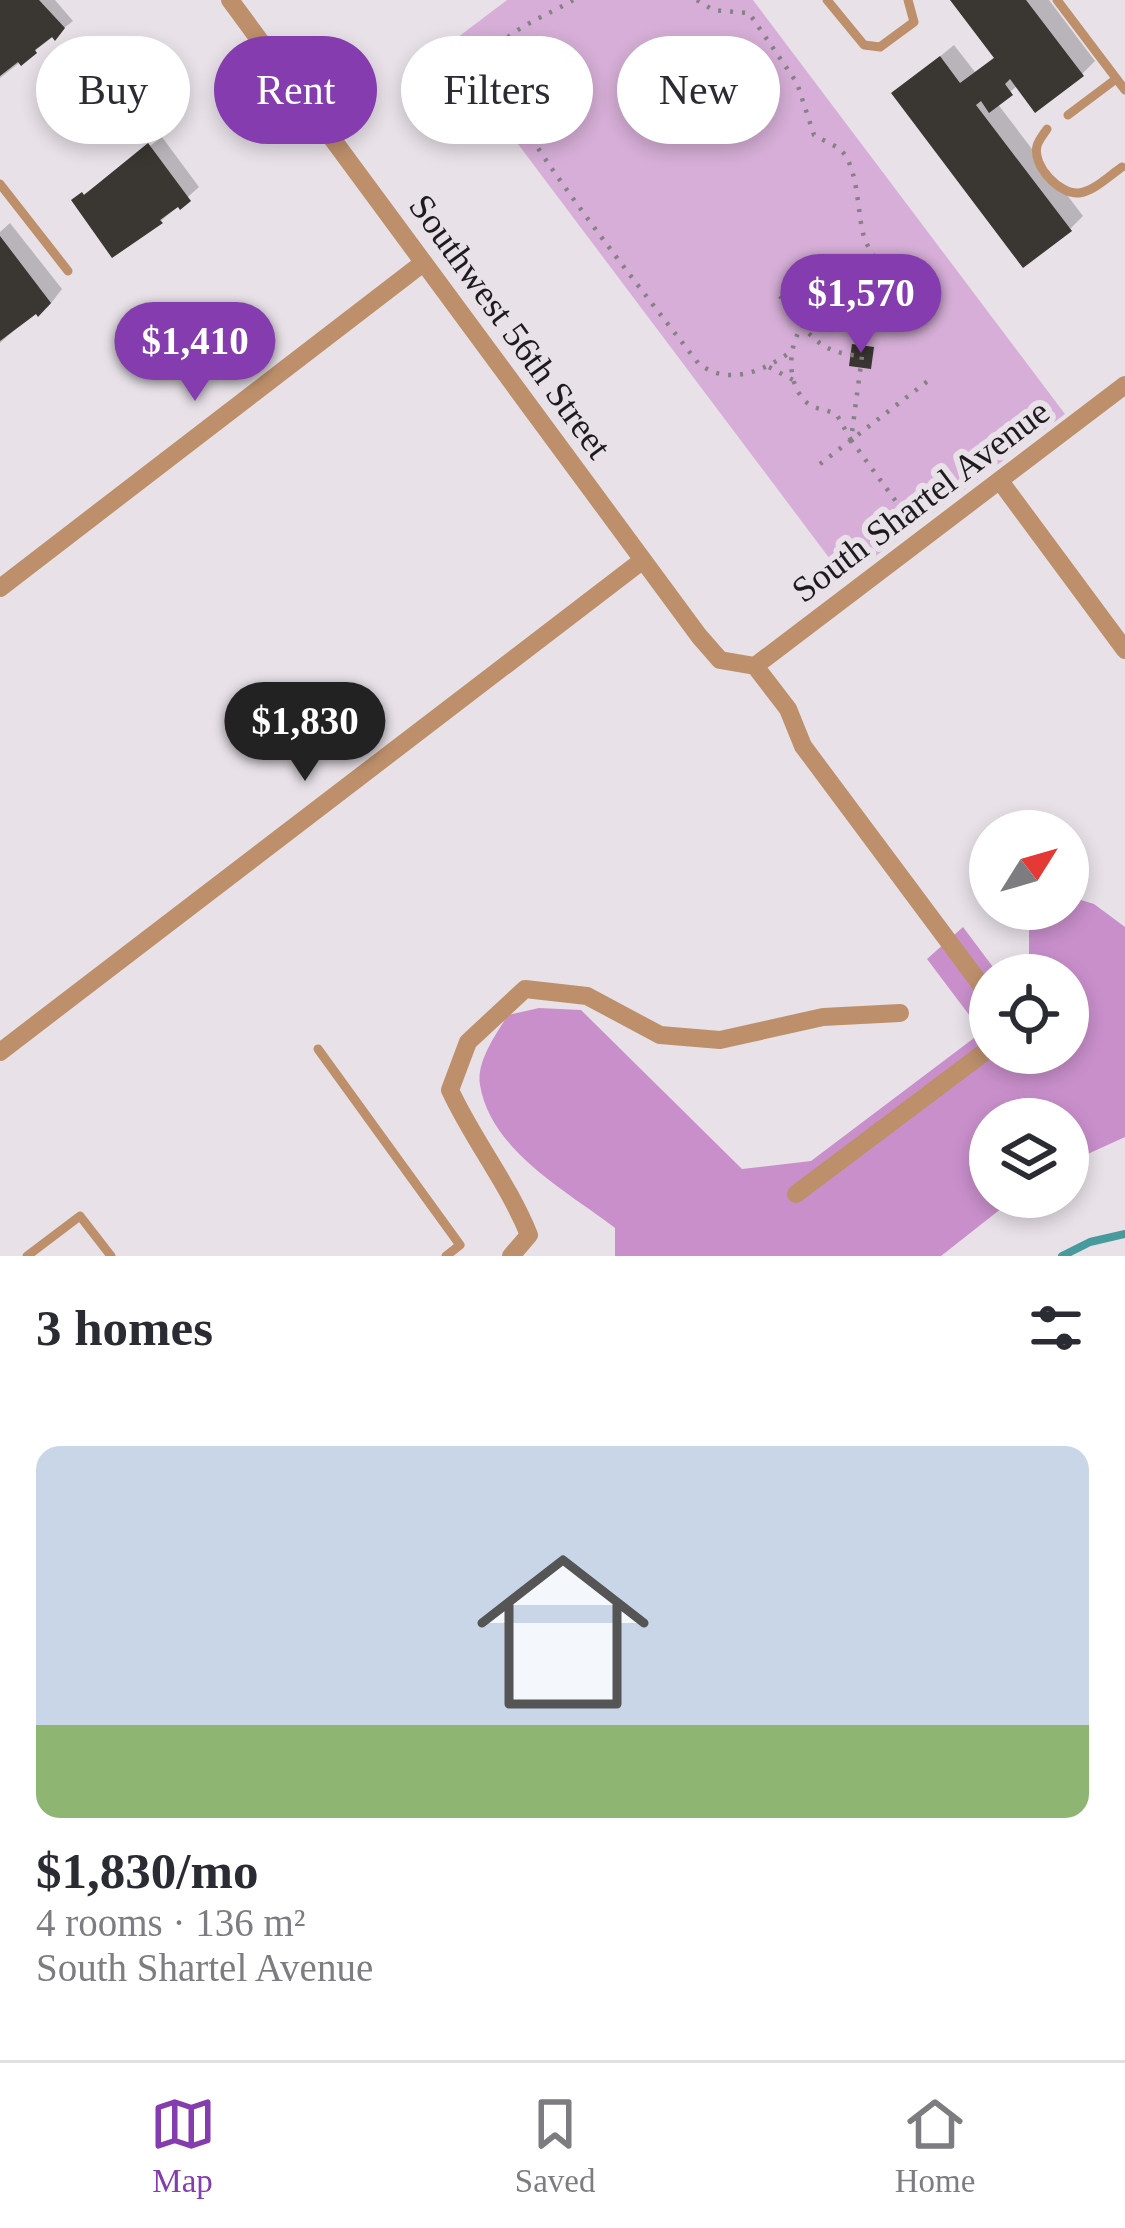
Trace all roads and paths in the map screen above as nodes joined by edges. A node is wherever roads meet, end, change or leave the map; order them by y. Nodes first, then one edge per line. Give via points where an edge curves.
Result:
1 (230, 0) edge
2 (573, 0) edge
3 (697, 0) edge
4 (827, 0) edge
5 (908, 0) edge
6 (1057, 0) edge
7 (1116, 79) junction
8 (1125, 90) edge
9 (1068, 115) dead end
10 (1047, 129) dead end
11 (1124, 167) edge
12 (1, 186) edge
13 (423, 263) junction
14 (68, 271) dead end
15 (780, 296) dead end
16 (802, 324) junction
17 (792, 351) junction
18 (769, 367) junction
19 (928, 380) dead end
20 (796, 382) junction
21 (1125, 386) edge
22 (851, 440) junction
23 (820, 464) dead end
24 (1000, 482) junction
25 (924, 539) junction
26 (643, 560) junction
27 (0, 588) edge
28 (1125, 650) edge
29 (755, 666) junction
30 (969, 969) edge
31 (900, 1013) dead end
32 (318, 1049) dead end
33 (0, 1052) edge
34 (969, 1064) edge
35 (796, 1194) dead end
36 (27, 1256) edge
37 (111, 1256) edge
38 (446, 1256) edge
39 (512, 1256) edge

1 - 13 street, Southwest 56th Street
2 - 18 path via 500,41 492,58 499,88 542,158 698,363 720,375
3 - 16 path via 749,13 797,83 814,135 842,151 850,168 880,278 862,302 829,306
4 - 5 lane via 864,45 880,47 914,22
6 - 7 lane
7 - 8 lane
7 - 9 lane
10 - 11 lane via 1037,159 1058,188 1089,190
12 - 14 lane
13 - 26 street, Southwest 56th Street
13 - 27 street
15 - 16 path
16 - 17 path
16 - 22 path via 826,350 862,356
17 - 18 path
17 - 20 path
18 - 20 path
19 - 22 path
20 - 22 path via 804,400 837,416
21 - 24 street, South Shartel Avenue
22 - 23 path
22 - 25 path
24 - 25 street, South Shartel Avenue
24 - 28 street
25 - 29 street, South Shartel Avenue
26 - 29 street, Southwest 56th Street via 720,660
26 - 33 street
29 - 30 street via 788,709 803,746
31 - 39 street via 823,1017 720,1040 660,1035 587,996 525,989 468,1042 450,1090 529,1235
32 - 38 lane via 460,1245
34 - 35 street
36 - 37 lane via 80,1216

